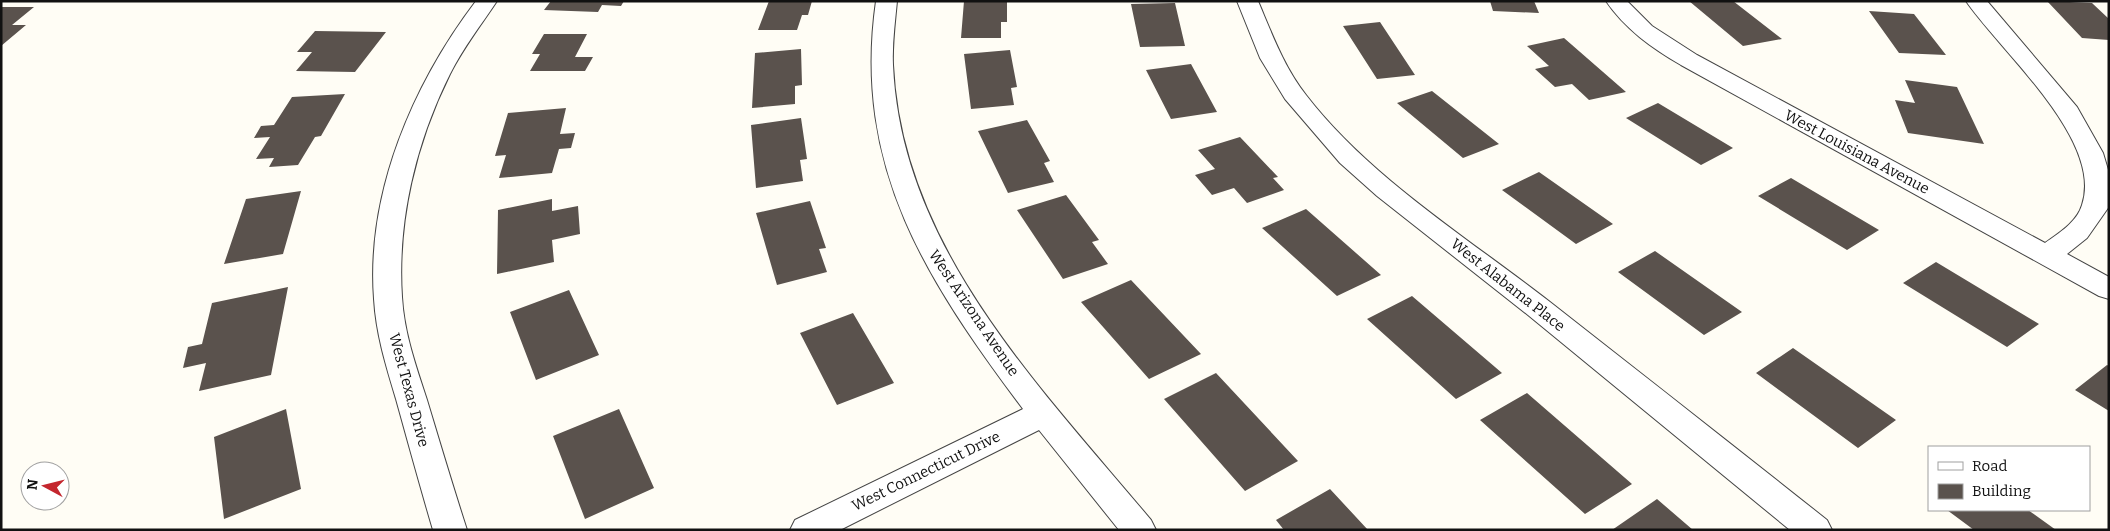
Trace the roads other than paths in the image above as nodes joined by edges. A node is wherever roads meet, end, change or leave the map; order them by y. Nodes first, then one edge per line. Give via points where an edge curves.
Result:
1 (487, 1) edge
2 (887, 1) edge
3 (1247, 1) edge
4 (1616, 1) edge
5 (1976, 1) edge
6 (2047, 255) junction
7 (2109, 289) edge
8 (1044, 413) junction
9 (450, 530) edge
10 (807, 530) edge
11 (1139, 530) edge
12 (1815, 530) edge

1 - 9 street, West Texas Drive via 469,23 427,97 405,159 390,224 388,287 394,340
2 - 8 street, West Arizona Avenue via 881,50 886,120 905,184 930,248 996,350
3 - 12 street, West Alabama Place via 1270,58 1297,99 1349,157 1386,190
4 - 6 street, West Louisiana Avenue via 1642,30 1694,63
5 - 6 street via 2069,112 2091,153 2098,185 2095,208 2078,232
6 - 7 street, West Louisiana Avenue
8 - 10 street, West Connecticut Drive
8 - 11 street, West Arizona Avenue

